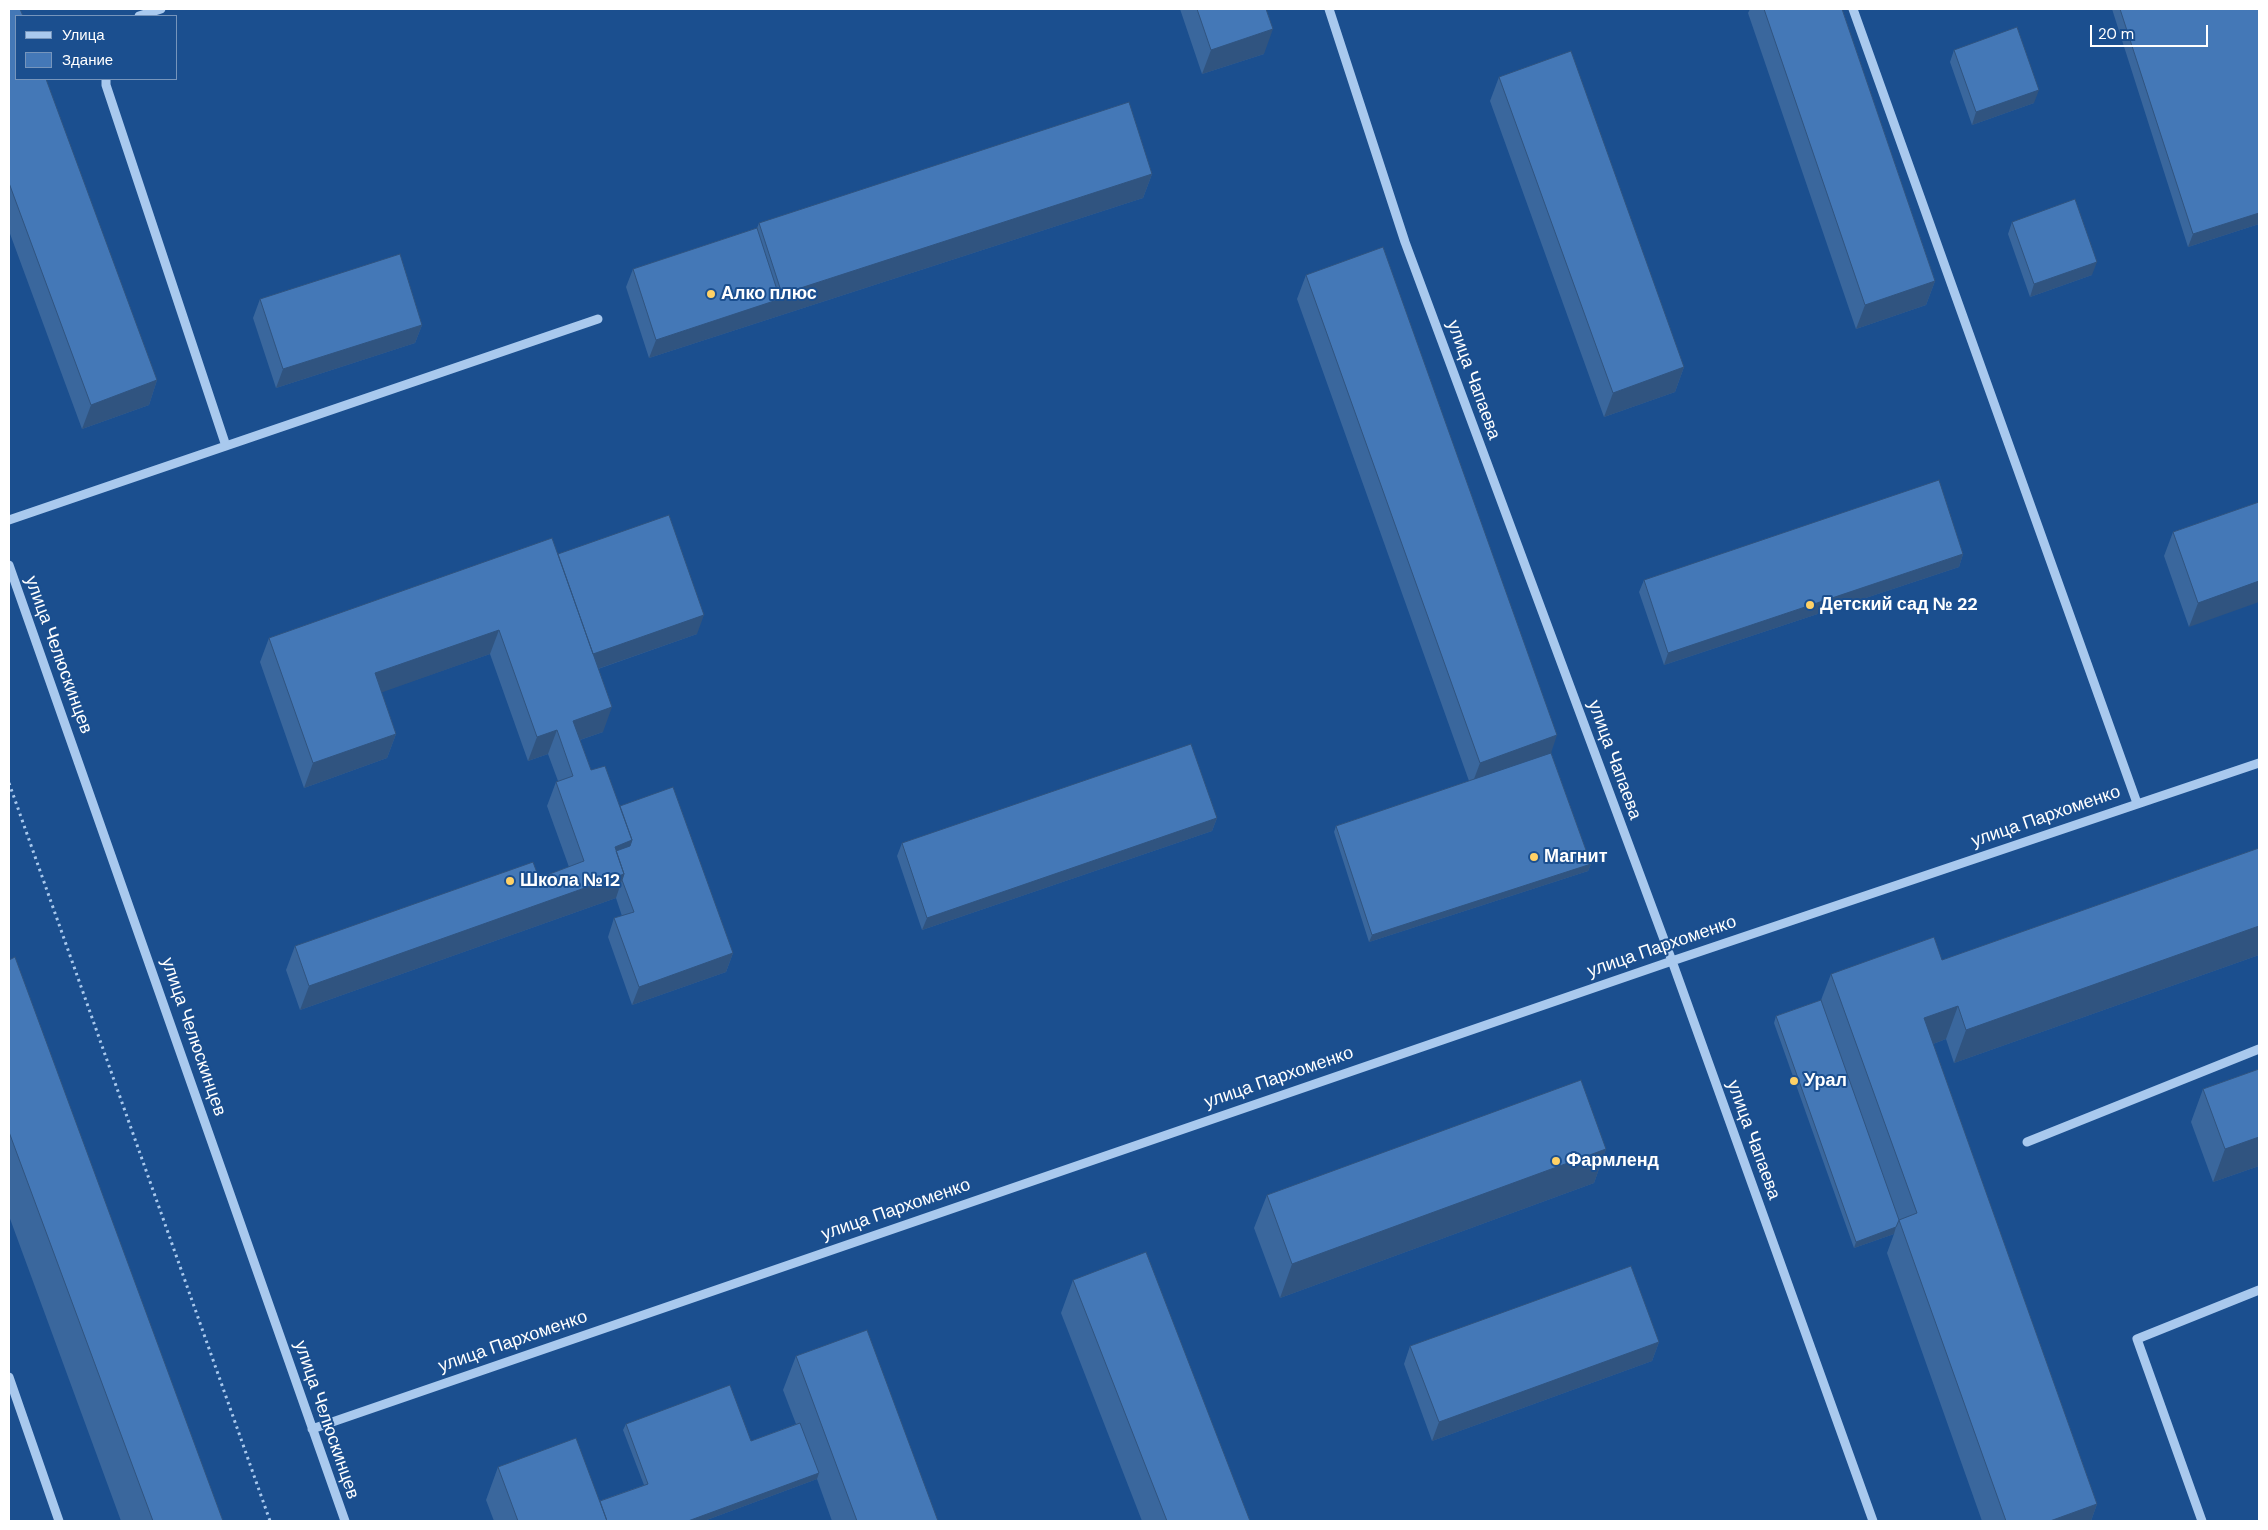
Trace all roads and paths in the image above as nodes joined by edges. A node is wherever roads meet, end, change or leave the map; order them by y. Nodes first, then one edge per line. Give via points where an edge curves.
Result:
1 (162, 9) edge
2 (1329, 9) edge
3 (1852, 9) edge
4 (142, 15) edge
5 (106, 80) edge
6 (598, 319) dead end
7 (226, 446) junction
8 (9, 520) edge
9 (9, 565) edge
10 (2259, 763) edge
11 (9, 783) edge
12 (2137, 803) junction
13 (1672, 961) junction
14 (2259, 1049) edge
15 (2027, 1142) dead end
16 (2259, 1290) edge
17 (9, 1377) edge
18 (312, 1429) junction
19 (58, 1521) edge
20 (270, 1521) edge
21 (344, 1521) edge
22 (1873, 1521) edge
23 (2202, 1521) edge

1 - 4 street
2 - 13 street, улица Чапаева via 1405,242
3 - 12 street
5 - 7 street
6 - 7 street
7 - 8 street
9 - 18 street, улица Челюскинцев
10 - 12 street, улица Пархоменко
11 - 20 path
12 - 13 street, улица Пархоменко
13 - 18 street, улица Пархоменко
13 - 22 street, улица Чапаева
14 - 15 street
16 - 23 street via 2137,1339
17 - 19 street
18 - 21 street, улица Челюскинцев

